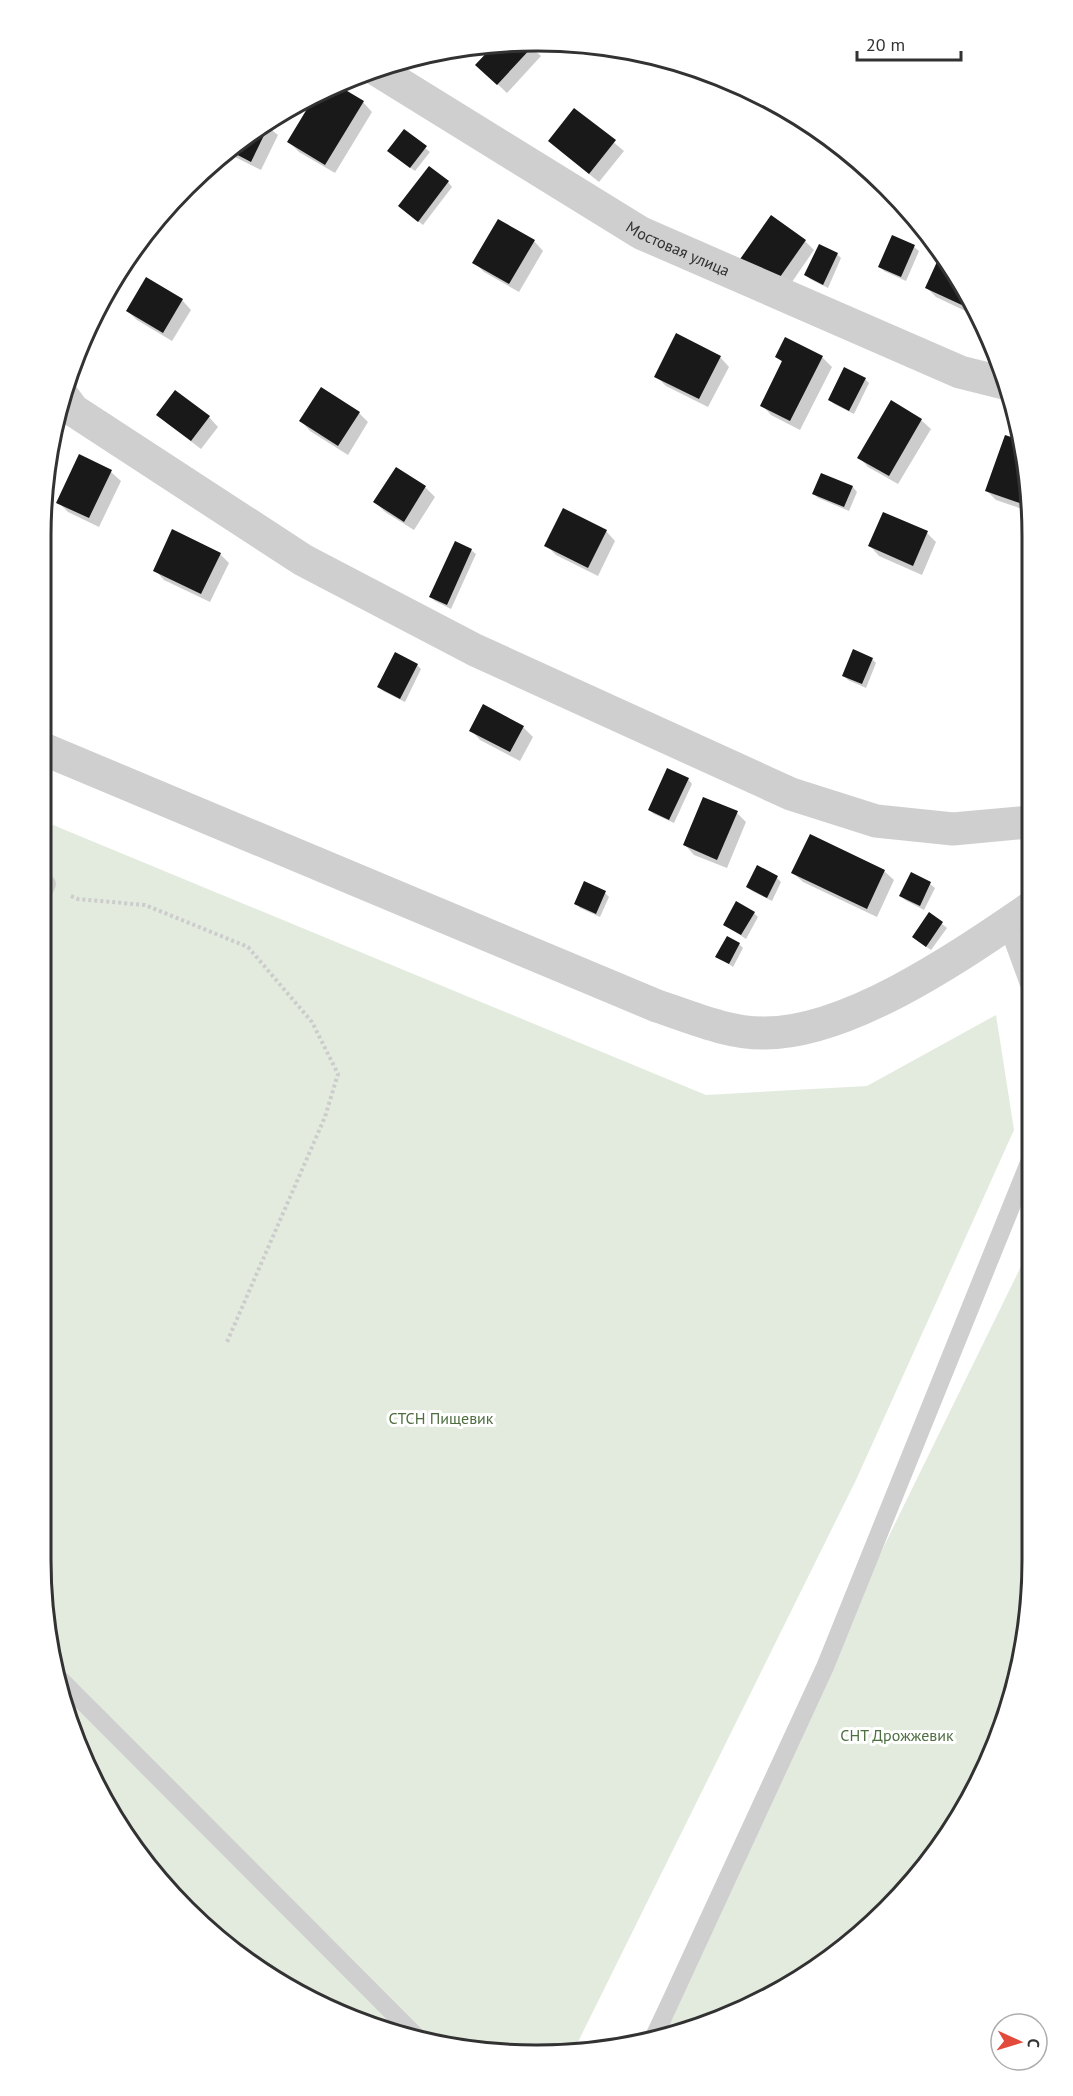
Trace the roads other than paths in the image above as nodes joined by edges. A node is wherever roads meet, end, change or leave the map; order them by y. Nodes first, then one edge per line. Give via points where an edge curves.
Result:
1 (386, 75) edge
2 (996, 381) edge
3 (70, 405) edge
4 (51, 752) edge
5 (1022, 823) edge
6 (1018, 917) edge
7 (1022, 940) edge
8 (1022, 1180) edge
9 (69, 1688) edge
10 (407, 2027) edge
11 (658, 2029) edge

1 - 2 street, Мостовая улица via 641,233 960,372
3 - 5 street via 303,561 475,650 791,794 876,821 953,830
4 - 6 street via 657,1006 726,1029 762,1034 803,1030 850,1015 922,977
6 - 7 lane
8 - 11 lane via 825,1667
9 - 10 lane

